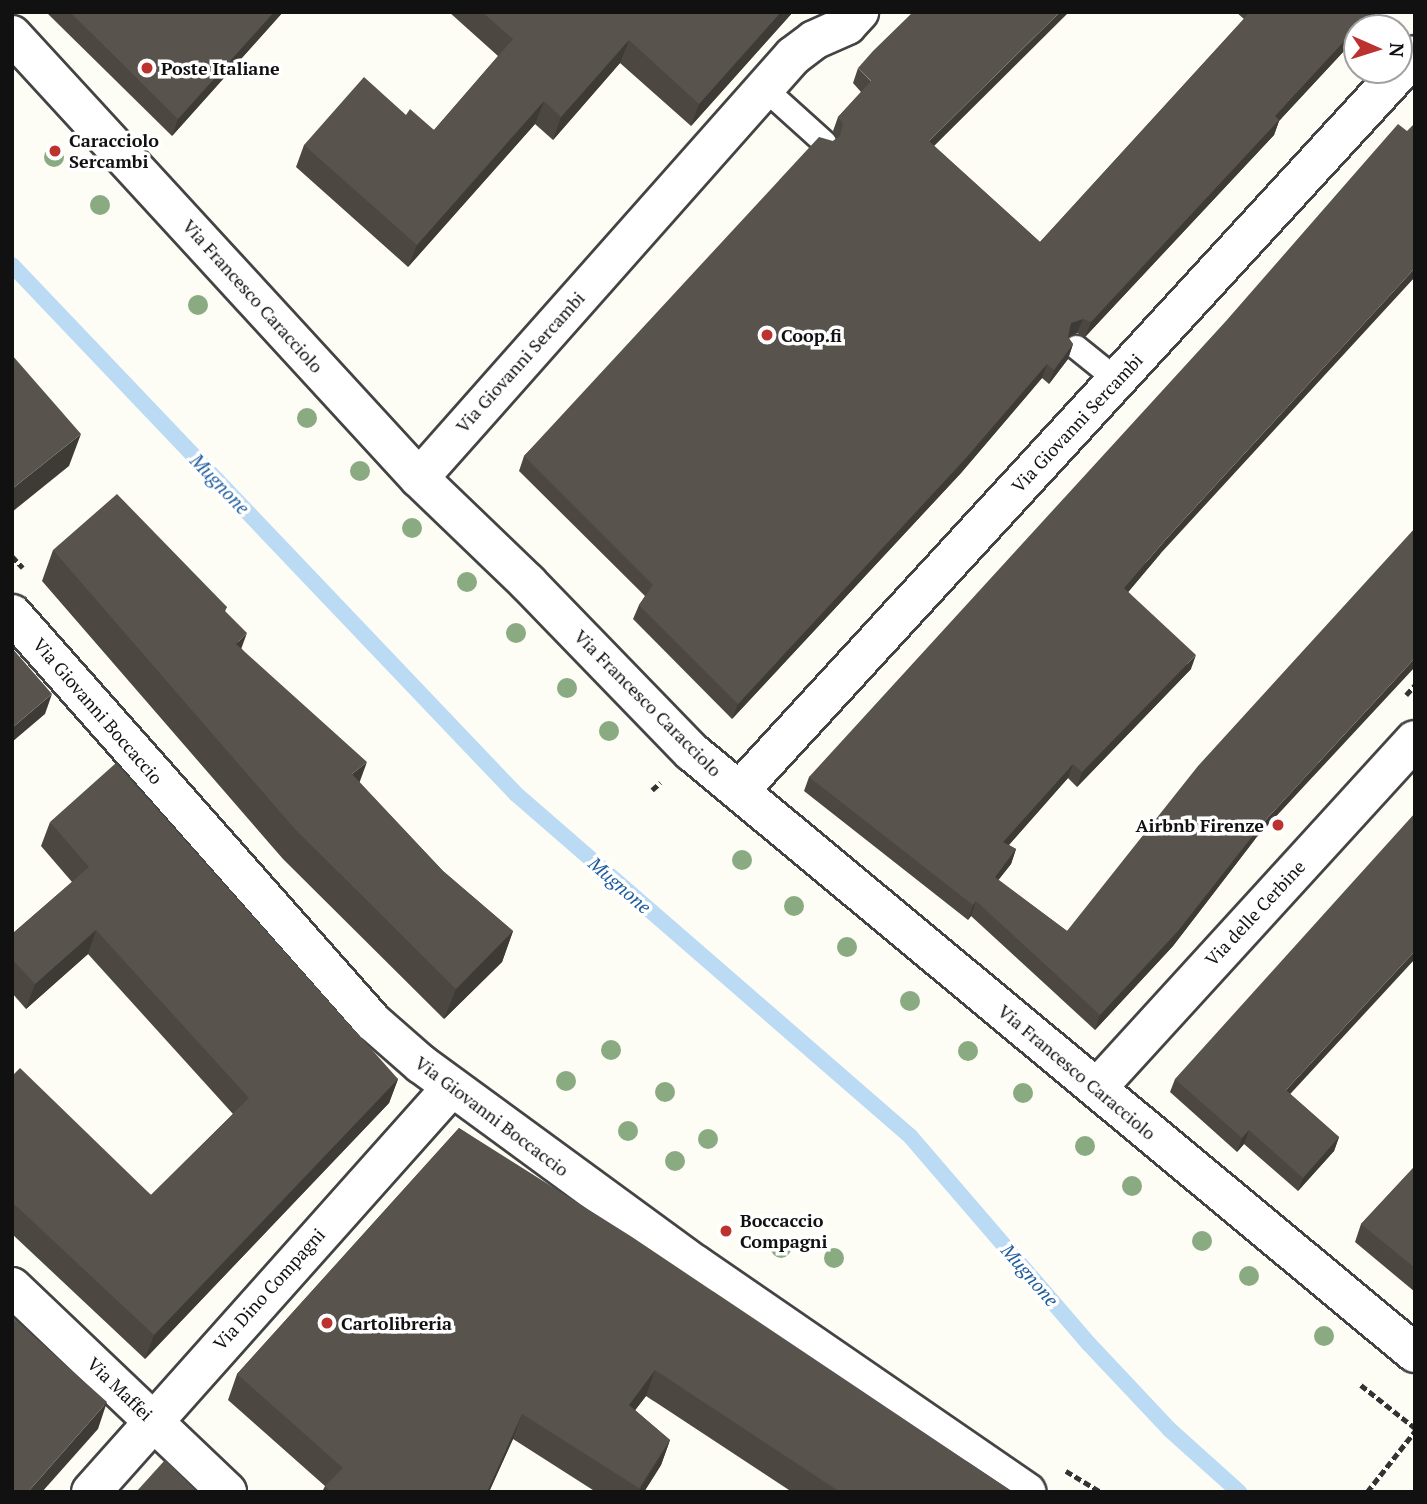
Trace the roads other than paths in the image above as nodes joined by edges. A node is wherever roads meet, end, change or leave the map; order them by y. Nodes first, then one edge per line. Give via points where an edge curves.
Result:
1 (859, 12) edge
2 (12, 35) edge
3 (1415, 55) edge
4 (764, 88) junction
5 (824, 142) edge
6 (1076, 347) edge
7 (1117, 380) junction
8 (419, 478) junction
9 (12, 614) edge
10 (1415, 740) edge
11 (740, 791) junction
12 (1097, 1088) junction
13 (450, 1089) junction
14 (12, 1287) edge
15 (1415, 1353) edge
16 (152, 1420) junction
17 (91, 1492) edge
18 (227, 1492) edge
19 (1026, 1492) edge

1 - 4 street, Via Giovanni Sercambi via 847,25 793,56
2 - 8 street, Via Francesco Caracciolo
3 - 7 street, Via Giovanni Sercambi
4 - 5 lane
4 - 8 street, Via Giovanni Sercambi
6 - 7 lane
7 - 11 street, Via Giovanni Sercambi
8 - 11 street, Via Francesco Caracciolo via 692,752
9 - 13 street, Via Giovanni Boccaccio via 373,1022
10 - 12 street, Via delle Cerbine
11 - 12 street, Via Francesco Caracciolo
12 - 15 street, Via Francesco Caracciolo
13 - 16 street, Via Dino Compagni
13 - 19 street, Via Giovanni Boccaccio
14 - 16 street, Via Maffei
16 - 17 street, Via Dino Compagni
16 - 18 street, Via Maffei

